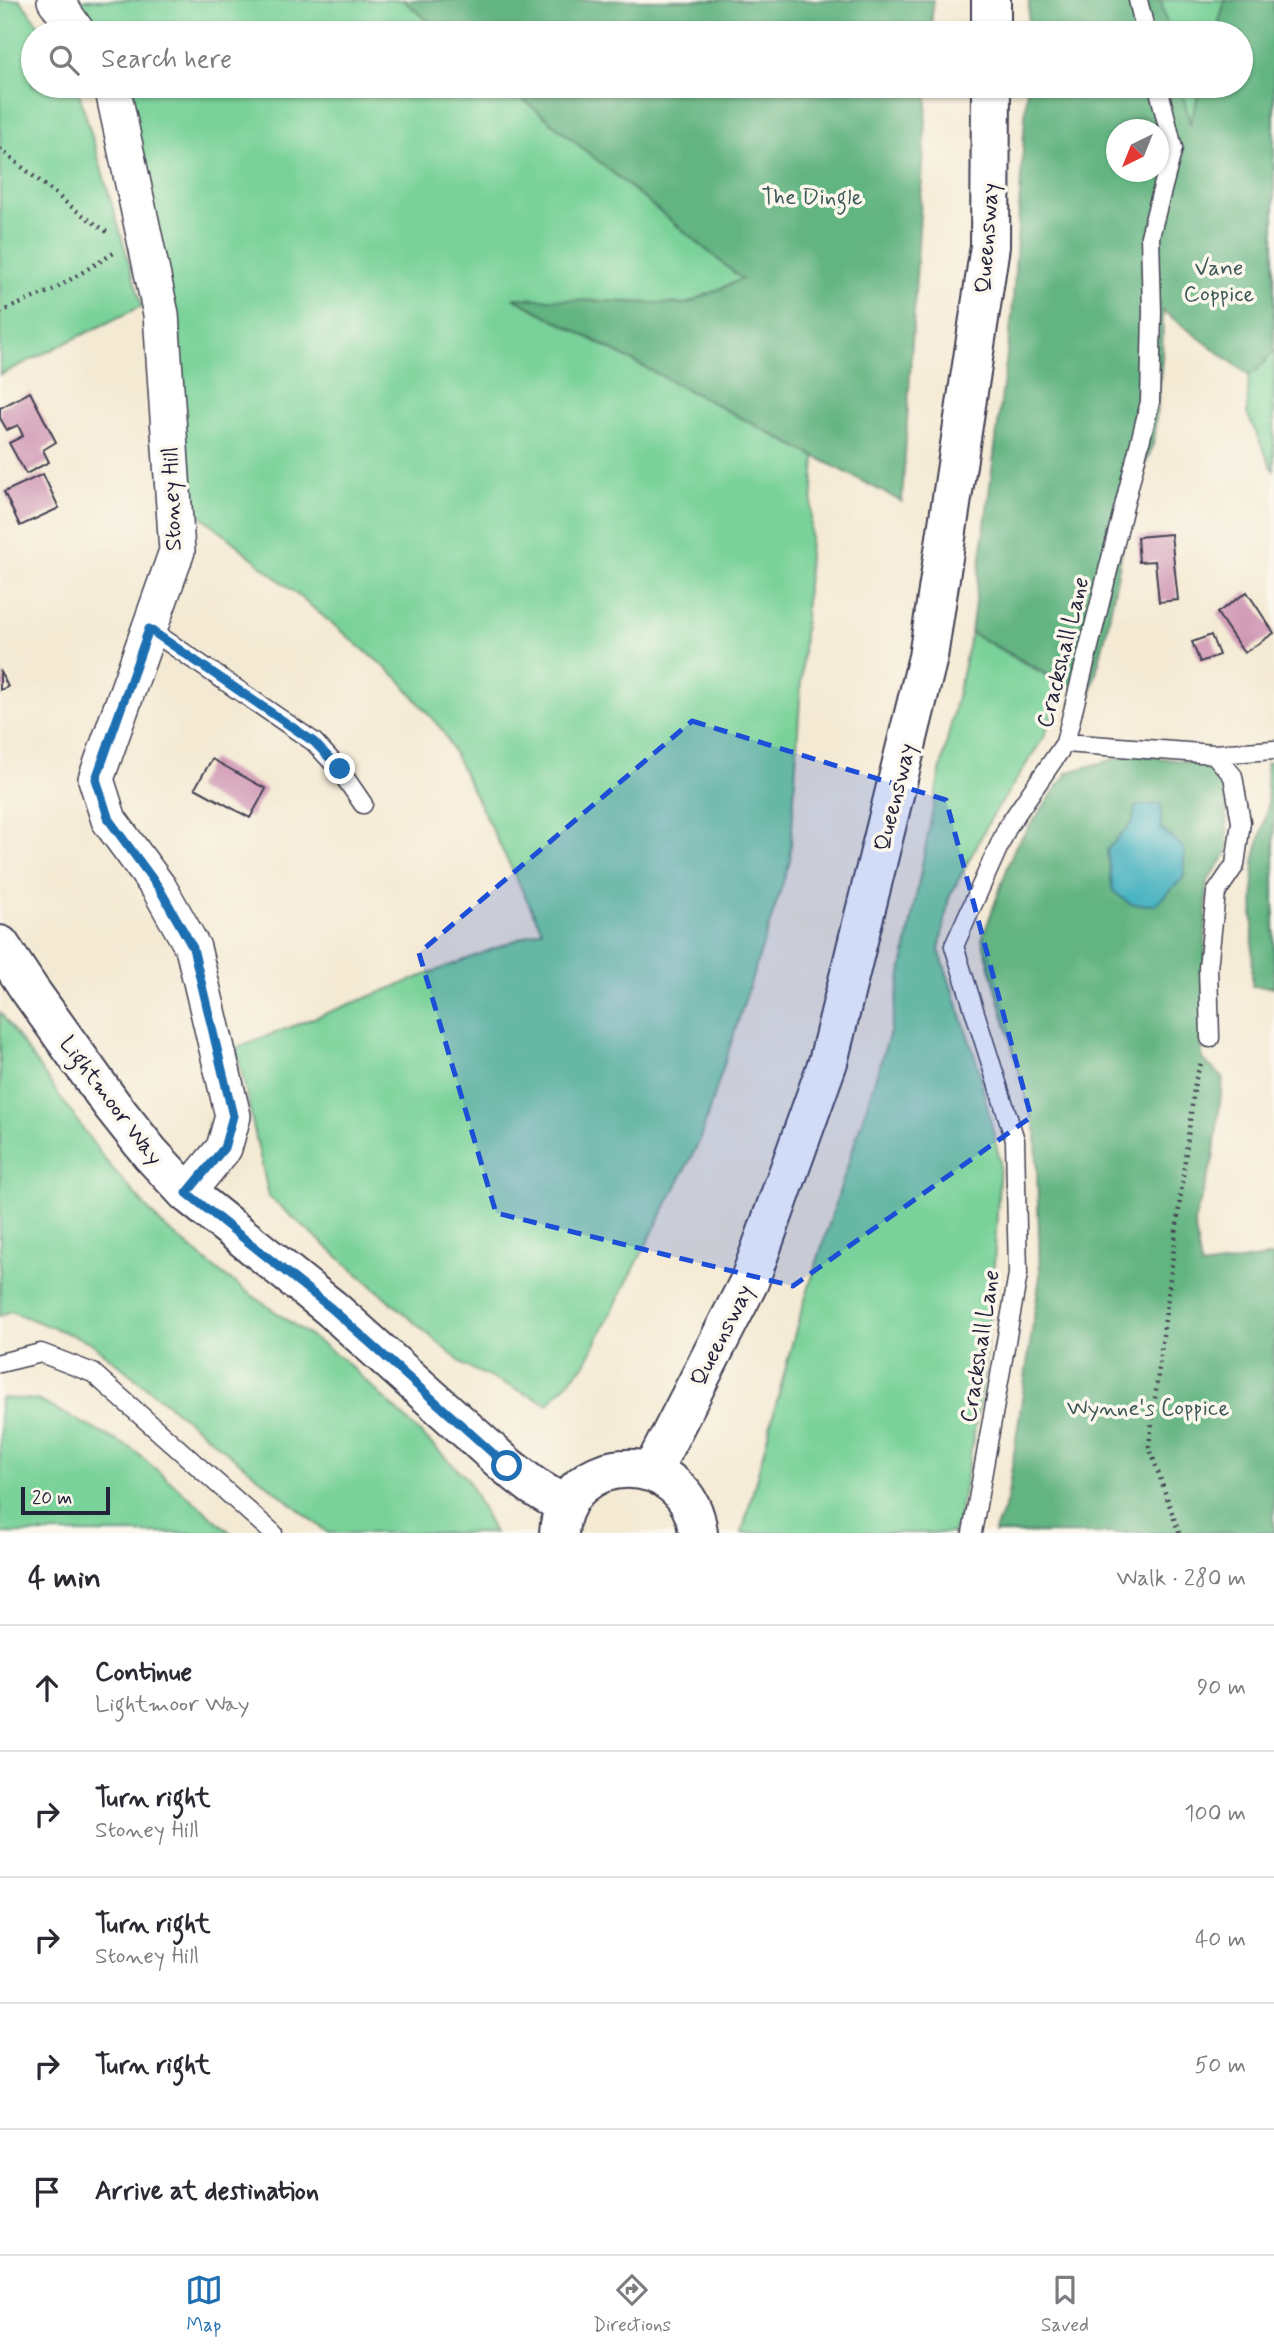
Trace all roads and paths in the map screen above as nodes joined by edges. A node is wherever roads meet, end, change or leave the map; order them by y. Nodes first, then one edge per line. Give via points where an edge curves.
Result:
1 (55, 0) edge
2 (991, 0) edge
3 (1138, 0) edge
4 (70, 21) edge
5 (991, 21) edge
6 (1143, 21) edge
7 (114, 98) edge
8 (991, 98) edge
9 (1161, 98) edge
10 (0, 149) edge
11 (136, 245) junction
12 (0, 312) edge
13 (149, 629) junction
14 (1065, 743) junction
15 (1274, 750) edge
16 (1214, 754) junction
17 (363, 804) dead end
18 (0, 944) edge
19 (1210, 1038) joint
20 (187, 1193) junction
21 (0, 1363) edge
22 (652, 1471) junction
23 (562, 1520) edge
24 (272, 1533) edge
25 (698, 1533) edge
26 (972, 1533) edge
27 (1178, 1533) edge

1 - 4 street
2 - 5 main road
3 - 6 lane
7 - 11 street, Stoney Hill
8 - 22 main road, Queensway via 990,246 928,657 828,1062 749,1282
9 - 14 lane, Crackshall Lane via 1173,148 1150,236 1150,402
10 - 11 path via 74,209
11 - 12 path via 55,289
11 - 13 street, Stoney Hill via 161,314 177,551
13 - 17 lane via 314,742 340,769
13 - 20 street, Stoney Hill via 96,779 109,820 159,888 193,948 233,1116 224,1148
14 - 16 lane
14 - 26 lane, Crackshall Lane via 1009,827 954,946 1015,1140 1018,1274
15 - 16 lane
16 - 19 lane via 1233,776 1241,822 1236,865 1216,893 1208,968
18 - 20 main road, Lightmoor Way via 112,1105
19 - 27 path via 1195,1082 1149,1446
20 - 23 main road, Lightmoor Way via 331,1308 533,1486
21 - 24 lane via 41,1353 93,1373
22 - 23 main road via 612,1469 593,1477 577,1490
22 - 25 main road via 672,1483 687,1500

